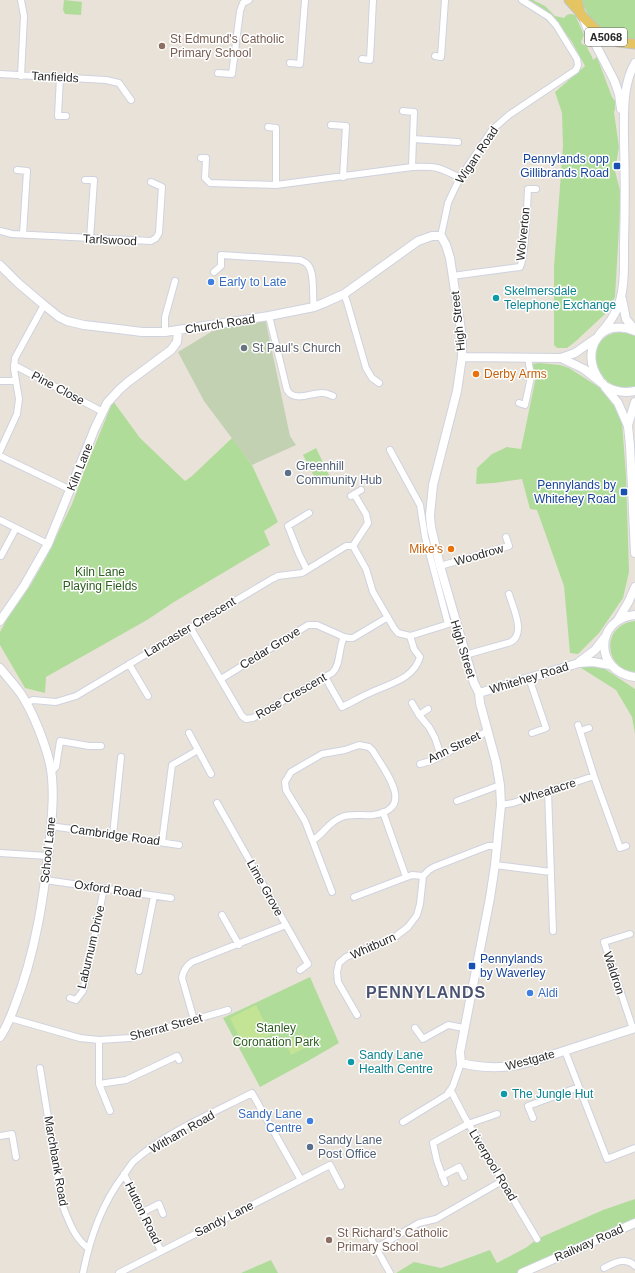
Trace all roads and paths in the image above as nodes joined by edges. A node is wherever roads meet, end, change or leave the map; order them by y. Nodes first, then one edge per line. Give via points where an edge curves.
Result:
1 (21, 0) edge
2 (250, 0) edge
3 (305, 0) edge
4 (373, 0) edge
5 (446, 0) edge
6 (522, 0) edge
7 (570, 0) edge
8 (577, 0) edge
9 (581, 15) junction
10 (635, 44) edge
11 (435, 56) dead end
12 (362, 59) dead end
13 (635, 63) edge
14 (290, 64) dead end
15 (218, 73) dead end
16 (0, 74) edge
17 (21, 76) junction
18 (60, 77) junction
19 (131, 100) dead end
20 (403, 111) dead end
21 (66, 116) dead end
22 (331, 125) dead end
23 (624, 126) junction
24 (268, 127) dead end
25 (413, 139) junction
26 (458, 142) dead end
27 (201, 158) dead end
28 (412, 167) junction
29 (17, 170) dead end
30 (342, 177) junction
31 (460, 178) junction
32 (85, 180) dead end
33 (151, 182) dead end
34 (276, 185) junction
35 (536, 189) dead end
36 (0, 231) edge
37 (23, 234) junction
38 (441, 236) junction
39 (90, 239) junction
40 (0, 265) edge
41 (214, 272) dead end
42 (452, 276) junction
43 (175, 281) dead end
44 (344, 294) junction
45 (621, 296) junction
46 (44, 305) junction
47 (314, 307) junction
48 (269, 316) junction
49 (635, 330) edge
50 (178, 331) junction
51 (165, 332) junction
52 (598, 336) junction
53 (528, 357) junction
54 (462, 358) junction
55 (560, 358) junction
56 (14, 365) junction
57 (381, 375) dead end
58 (0, 381) edge
59 (16, 381) junction
60 (604, 385) junction
61 (635, 391) edge
62 (333, 396) dead end
63 (635, 402) edge
64 (519, 403) dead end
65 (103, 412) junction
66 (628, 426) junction
67 (390, 450) dead end
68 (0, 451) edge
69 (0, 456) edge
70 (70, 490) junction
71 (361, 490) dead end
72 (309, 513) dead end
73 (0, 520) edge
74 (16, 528) junction
75 (506, 537) dead end
76 (48, 544) junction
77 (353, 546) junction
78 (635, 553) edge
79 (1, 556) dead end
80 (440, 566) junction
81 (307, 570) junction
82 (635, 587) edge
83 (509, 594) dead end
84 (635, 615) edge
85 (388, 617) junction
86 (618, 620) junction
87 (0, 621) edge
88 (452, 623) junction
89 (190, 627) junction
90 (607, 632) junction
91 (410, 636) junction
92 (344, 637) junction
93 (465, 655) junction
94 (129, 664) junction
95 (574, 664) junction
96 (610, 665) junction
97 (0, 668) edge
98 (625, 676) junction
99 (325, 677) junction
100 (635, 677) edge
101 (530, 678) junction
102 (220, 679) junction
103 (635, 684) edge
104 (478, 693) junction
105 (148, 696) dead end
106 (26, 703) junction
107 (412, 703) dead end
108 (342, 707) junction
109 (428, 709) dead end
110 (346, 714) dead end
111 (419, 715) junction
112 (589, 728) dead end
113 (488, 731) junction
114 (532, 732) dead end
115 (189, 733) dead end
116 (101, 746) dead end
117 (198, 750) junction
118 (441, 756) junction
119 (122, 757) dead end
120 (420, 764) dead end
121 (51, 772) junction
122 (211, 774) dead end
123 (594, 776) junction
124 (500, 785) junction
125 (548, 791) junction
126 (457, 801) dead end
127 (217, 803) dead end
128 (501, 805) junction
129 (383, 812) junction
130 (51, 826) junction
131 (113, 835) junction
132 (313, 840) junction
133 (162, 842) junction
134 (179, 845) dead end
135 (497, 846) junction
136 (626, 846) dead end
137 (0, 853) edge
138 (48, 856) junction
139 (495, 865) junction
140 (551, 872) junction
141 (422, 876) junction
142 (406, 877) junction
143 (45, 880) junction
144 (104, 888) junction
145 (332, 892) dead end
146 (154, 896) junction
147 (354, 897) dead end
148 (171, 898) dead end
149 (222, 915) dead end
150 (286, 925) junction
151 (553, 931) dead end
152 (630, 934) dead end
153 (239, 945) junction
154 (300, 970) dead end
155 (138, 971) dead end
156 (70, 998) dead end
157 (228, 1010) dead end
158 (357, 1015) dead end
159 (10, 1018) junction
160 (194, 1020) junction
161 (415, 1028) dead end
162 (464, 1028) junction
163 (634, 1029) edge
164 (0, 1037) edge
165 (99, 1040) junction
166 (565, 1050) junction
167 (179, 1060) dead end
168 (461, 1063) junction
169 (40, 1068) dead end
170 (99, 1084) junction
171 (579, 1087) junction
172 (451, 1091) junction
173 (110, 1111) dead end
174 (497, 1114) dead end
175 (533, 1118) dead end
176 (403, 1122) dead end
177 (468, 1124) junction
178 (0, 1136) edge
179 (433, 1143) junction
180 (426, 1144) dead end
181 (635, 1148) edge
182 (16, 1157) dead end
183 (124, 1174) junction
184 (442, 1176) junction
185 (464, 1177) dead end
186 (301, 1180) junction
187 (502, 1181) junction
188 (445, 1183) dead end
189 (341, 1186) dead end
190 (143, 1212) junction
191 (163, 1214) dead end
192 (635, 1222) edge
193 (370, 1237) dead end
194 (537, 1239) dead end
195 (88, 1248) junction
196 (376, 1248) junction
197 (161, 1251) junction
198 (635, 1266) edge
199 (604, 1268) dead end
200 (83, 1273) edge
201 (119, 1273) edge
202 (390, 1273) edge
203 (522, 1273) edge

1 - 17 street, Tanfields via 24,16
2 - 15 street via 243,3 240,11 232,74
3 - 14 street via 300,64
4 - 12 street via 370,60
5 - 11 street via 441,56
6 - 31 street, Wigan Road via 541,11 556,25 577,59 578,65 576,70 497,125
7 - 9 main road, A5068
8 - 9 main road, A5068
9 - 10 main road, A5068 via 598,33 608,39
9 - 23 street via 617,87
13 - 23 street via 627,83
16 - 17 street
17 - 18 street, Tanfields
18 - 19 street, Tanfields via 119,83
18 - 21 street via 58,116
20 - 25 street via 414,112
22 - 30 street via 346,126
23 - 45 street via 626,193
24 - 34 street via 276,128
25 - 26 street
25 - 28 street
27 - 34 street via 206,158 205,178 210,183
28 - 30 street
28 - 31 street via 440,168
29 - 37 street via 27,171
30 - 34 street
31 - 38 street, Wigan Road via 448,203
32 - 39 street via 94,180
33 - 39 street, Tarlswood via 162,187 159,230 156,238 147,242
35 - 42 street, Wolverton via 528,189 520,267
36 - 37 street, Tarlswood
37 - 39 street, Tarlswood
38 - 42 street, High Street via 446,245
38 - 44 street, Church Road via 418,241
40 - 46 street, Church Road
41 - 47 street via 221,266 221,255 300,260 308,264 312,273
42 - 54 street, High Street via 462,337
43 - 51 street via 165,317
44 - 47 street, Church Road
44 - 57 street via 366,368 377,382
45 - 49 street via 624,314
45 - 52 street via 615,313
46 - 51 street, Church Road via 59,317 74,323 142,332
46 - 56 street via 15,358
47 - 48 street, Church Road
48 - 50 street, Church Road
48 - 62 street via 289,394 296,396 324,393
49 - 52 street via 614,328
50 - 51 street, Church Road
50 - 65 street, Kiln Lane via 177,342 171,350 120,389
52 - 55 street via 575,353
52 - 60 street via 593,344 591,358 594,373
53 - 54 street
53 - 55 street
53 - 64 street via 531,377 525,404
54 - 80 street, High Street via 457,391 431,496 431,527
55 - 60 street via 584,369
56 - 59 street
56 - 65 street, Pine Close
58 - 59 street
59 - 68 street via 19,399 17,414
60 - 61 street via 618,392
60 - 66 street via 618,403
63 - 66 street
65 - 70 street, Kiln Lane
66 - 78 street
67 - 88 street via 420,504 425,537
69 - 70 street
70 - 76 street, Kiln Lane
71 - 77 street via 353,495 366,514 368,523
72 - 81 street via 288,526
73 - 74 street
74 - 76 street
74 - 79 street
75 - 80 street, Woodrow via 509,546
76 - 87 street, Kiln Lane
77 - 81 street, Lancaster Crescent via 346,546
77 - 85 street via 366,569 373,592
80 - 88 street, High Street
81 - 89 street, Lancaster Crescent via 275,577
82 - 86 street
83 - 93 street via 518,626 516,638 511,642
84 - 86 street
85 - 91 street via 398,633
85 - 92 street via 353,638
86 - 90 street
88 - 91 street
88 - 93 street, High Street
89 - 94 street, Lancaster Crescent
89 - 102 street, Rose Crescent
90 - 95 street via 595,650
90 - 96 street via 604,649
91 - 108 street via 420,657 407,675
92 - 99 street, Rose Crescent via 336,669
92 - 102 street, Cedar Grove via 317,625 308,625
93 - 104 street, High Street
94 - 105 street
94 - 106 street, Lancaster Crescent via 69,699 56,702 33,700
95 - 96 street via 593,662
95 - 101 street, Whitehey Road
96 - 98 street
97 - 106 street, School Lane
98 - 100 street
98 - 103 street
99 - 102 street, Rose Crescent via 249,719 242,716
99 - 108 street
101 - 104 street, Whitehey Road
101 - 114 street via 546,728
104 - 113 street, High Street
106 - 121 street, School Lane via 46,752
107 - 111 street
108 - 110 street
109 - 111 street
111 - 118 street via 435,738
112 - 123 street via 579,728
113 - 118 street, Ann Street
113 - 124 street, High Street
115 - 117 street
116 - 121 street via 60,741 56,767
117 - 122 street
117 - 133 street via 172,765
118 - 120 street, Ann Street
119 - 131 street
121 - 130 street, School Lane
123 - 125 street, Wheatacre
123 - 136 street via 620,848
124 - 126 street
124 - 128 street, High Street
125 - 128 street, Wheatacre
125 - 140 street
127 - 150 street, Lime Grove
128 - 135 street, High Street
129 - 132 street via 342,817 333,821
129 - 132 street via 390,810 395,804 396,796 394,788 369,747 358,745 322,754 291,772 285,782 286,790
129 - 142 street
130 - 131 street, Cambridge Road
130 - 138 street, School Lane
131 - 133 street, Cambridge Road
132 - 145 street
133 - 134 street, Cambridge Road
135 - 139 street, High Street
135 - 141 street via 488,846 434,867
137 - 138 street
138 - 143 street, School Lane
139 - 140 street
139 - 162 street, High Street
140 - 151 street
141 - 142 street
141 - 158 street, Whitburn via 420,904 408,927 395,937 346,957 340,963 337,972 338,982
142 - 147 street
143 - 144 street, Oxford Road
143 - 159 street, School Lane via 28,969
144 - 146 street, Oxford Road
144 - 156 street, Laburnum Drive via 83,991 76,1000
146 - 148 street, Oxford Road
146 - 155 street
149 - 153 street
150 - 153 street
150 - 154 street, Lime Grove via 308,964
152 - 163 street, Waldron via 604,942
153 - 160 street via 192,962 185,969 183,981
157 - 160 street, Sherrat Street
159 - 164 street, School Lane
159 - 165 street, Sherrat Street via 80,1038
160 - 165 street, Sherrat Street via 130,1038
161 - 162 street via 423,1039 448,1024
162 - 168 street, High Street
163 - 166 street, Westgate
165 - 170 street
166 - 168 street, Westgate via 503,1068
166 - 171 street
167 - 170 street via 177,1056 126,1080
168 - 172 street
169 - 195 street, Marchbank Road via 62,1204 68,1221 82,1244
170 - 173 street
171 - 175 street via 528,1106
171 - 181 street via 607,1159
172 - 176 street via 442,1100
172 - 177 street, Liverpool Road
174 - 177 street
177 - 179 street
177 - 187 street, Liverpool Road
178 - 182 street via 12,1134
179 - 180 street
179 - 184 street
183 - 186 street, Witham Road via 133,1162 158,1143 252,1093
183 - 190 street, Hutton Road
183 - 195 street, Witham Road via 102,1210
184 - 185 street via 459,1167
184 - 188 street
186 - 189 street, Sandy Lane via 330,1165
186 - 197 street, Sandy Lane
187 - 194 street, Liverpool Road
187 - 196 street via 436,1219 419,1223
190 - 191 street via 159,1204
190 - 197 street, Hutton Road
192 - 203 street, Railway Road
193 - 196 street
195 - 200 street, Witham Road
196 - 202 street
197 - 201 street, Sandy Lane
198 - 199 street via 620,1261

